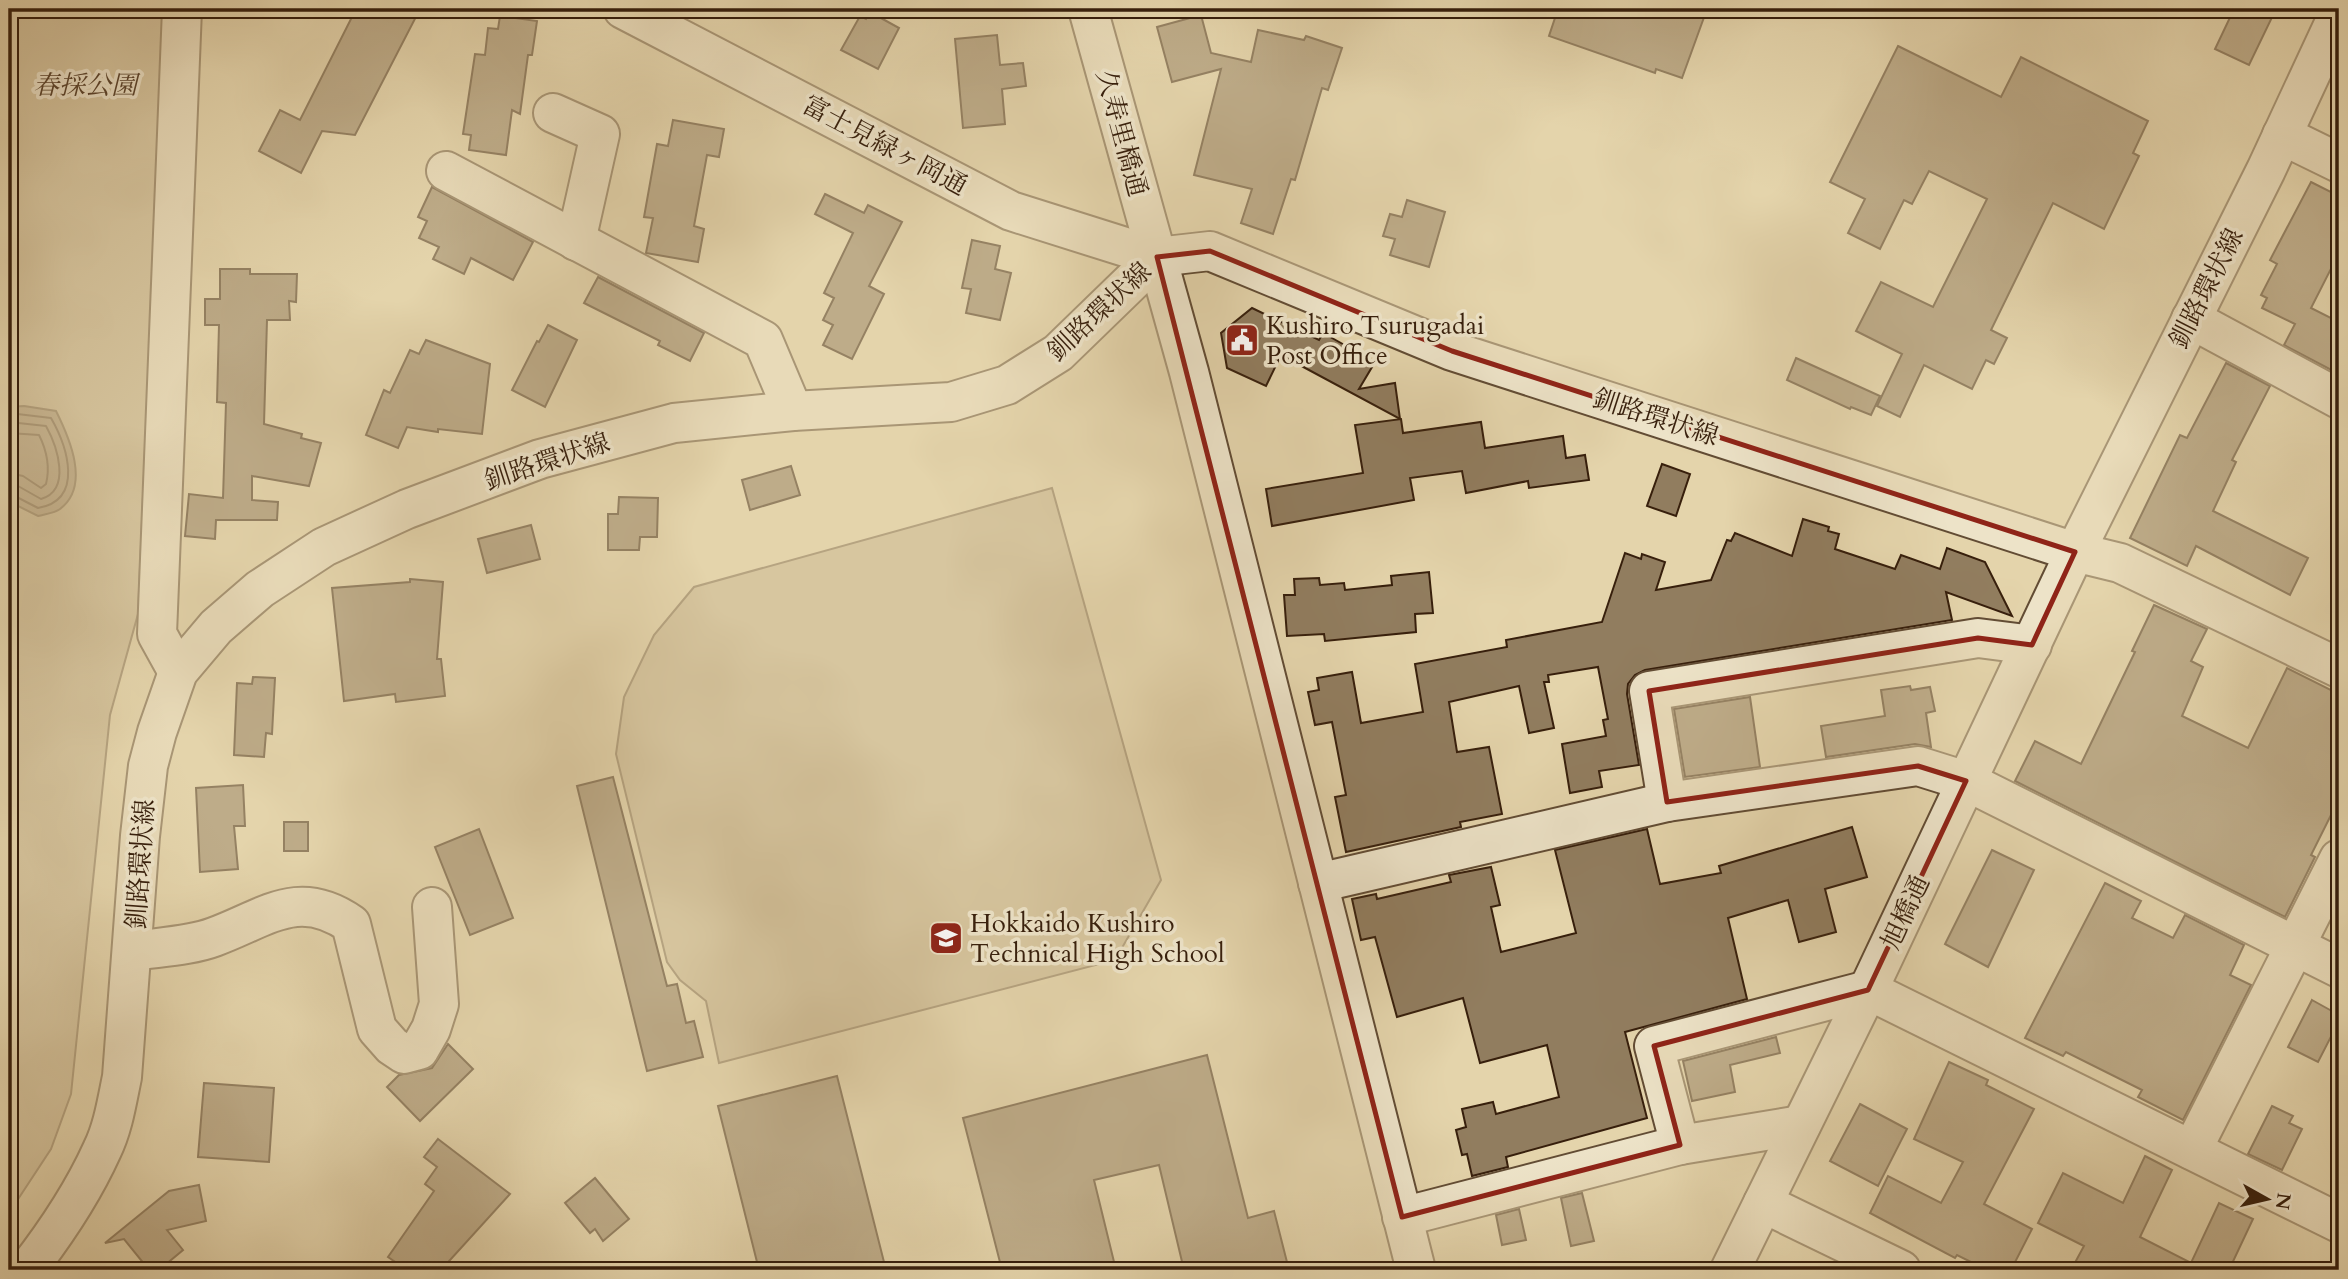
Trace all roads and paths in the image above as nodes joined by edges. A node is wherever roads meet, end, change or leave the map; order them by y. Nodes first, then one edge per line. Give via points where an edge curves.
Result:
1 (182, 9) edge
2 (623, 9) edge
3 (1088, 9) edge
4 (2339, 13) edge
5 (553, 113) dead end
6 (2282, 135) junction
7 (2339, 163) edge
8 (446, 172) dead end
9 (576, 241) junction
10 (1157, 257) junction
11 (2191, 319) junction
12 (2339, 399) edge
13 (793, 411) junction
14 (2075, 552) junction
15 (2032, 645) junction
16 (2339, 668) edge
17 (177, 672) junction
18 (1966, 781) junction
19 (1667, 802) junction
20 (2339, 859) edge
21 (1318, 883) junction
22 (432, 907) dead end
23 (2296, 947) junction
24 (133, 951) junction
25 (2339, 968) edge
26 (1868, 990) junction
27 (1801, 1125) junction
28 (1680, 1145) junction
29 (2192, 1150) junction
30 (1763, 1203) junction
31 (1402, 1217) junction
32 (2339, 1223) edge
33 (27, 1270) edge
34 (1416, 1270) edge
35 (1730, 1270) edge
36 (1901, 1270) edge

1 - 17 street via 158,634
2 - 10 street, 富士見緑ヶ岡通 via 1011,211
3 - 10 street, 久寿里橋通
4 - 6 street, 釧路環状線
5 - 9 street via 600,134
6 - 7 street
6 - 11 street, 釧路環状線
8 - 9 street
9 - 13 street via 763,340
10 - 13 street, 釧路環状線 via 1058,353 1007,385 951,402
10 - 14 street, 釧路環状線 via 1210,251 1452,351
10 - 21 street, 久寿里橋通
11 - 12 street
11 - 14 street, 釧路環状線
13 - 17 street, 釧路環状線 via 674,424 540,459 407,509 324,547 261,589 216,627
14 - 15 street, 旭橋通
14 - 16 street via 2120,563
15 - 18 street, 旭橋通
15 - 19 street via 1978,638 1648,691
17 - 24 street, 釧路環状線 via 148,766
18 - 19 street via 1918,766
18 - 23 street
18 - 26 street, 旭橋通
19 - 21 street
20 - 23 street
21 - 31 street, 久寿里橋通
22 - 24 street via 439,1004 419,1050 404,1054 377,1029 351,924 333,911 304,906 275,909 212,938
23 - 25 street
23 - 29 street
24 - 33 street, 釧路環状線 via 122,1077 106,1139 81,1190
26 - 27 street, 旭橋通
26 - 28 street via 1654,1046
26 - 29 street
27 - 28 street
27 - 30 street, 旭橋通
28 - 31 street
29 - 32 street
30 - 35 street, 旭橋通
30 - 36 street
31 - 34 street, 久寿里橋通

